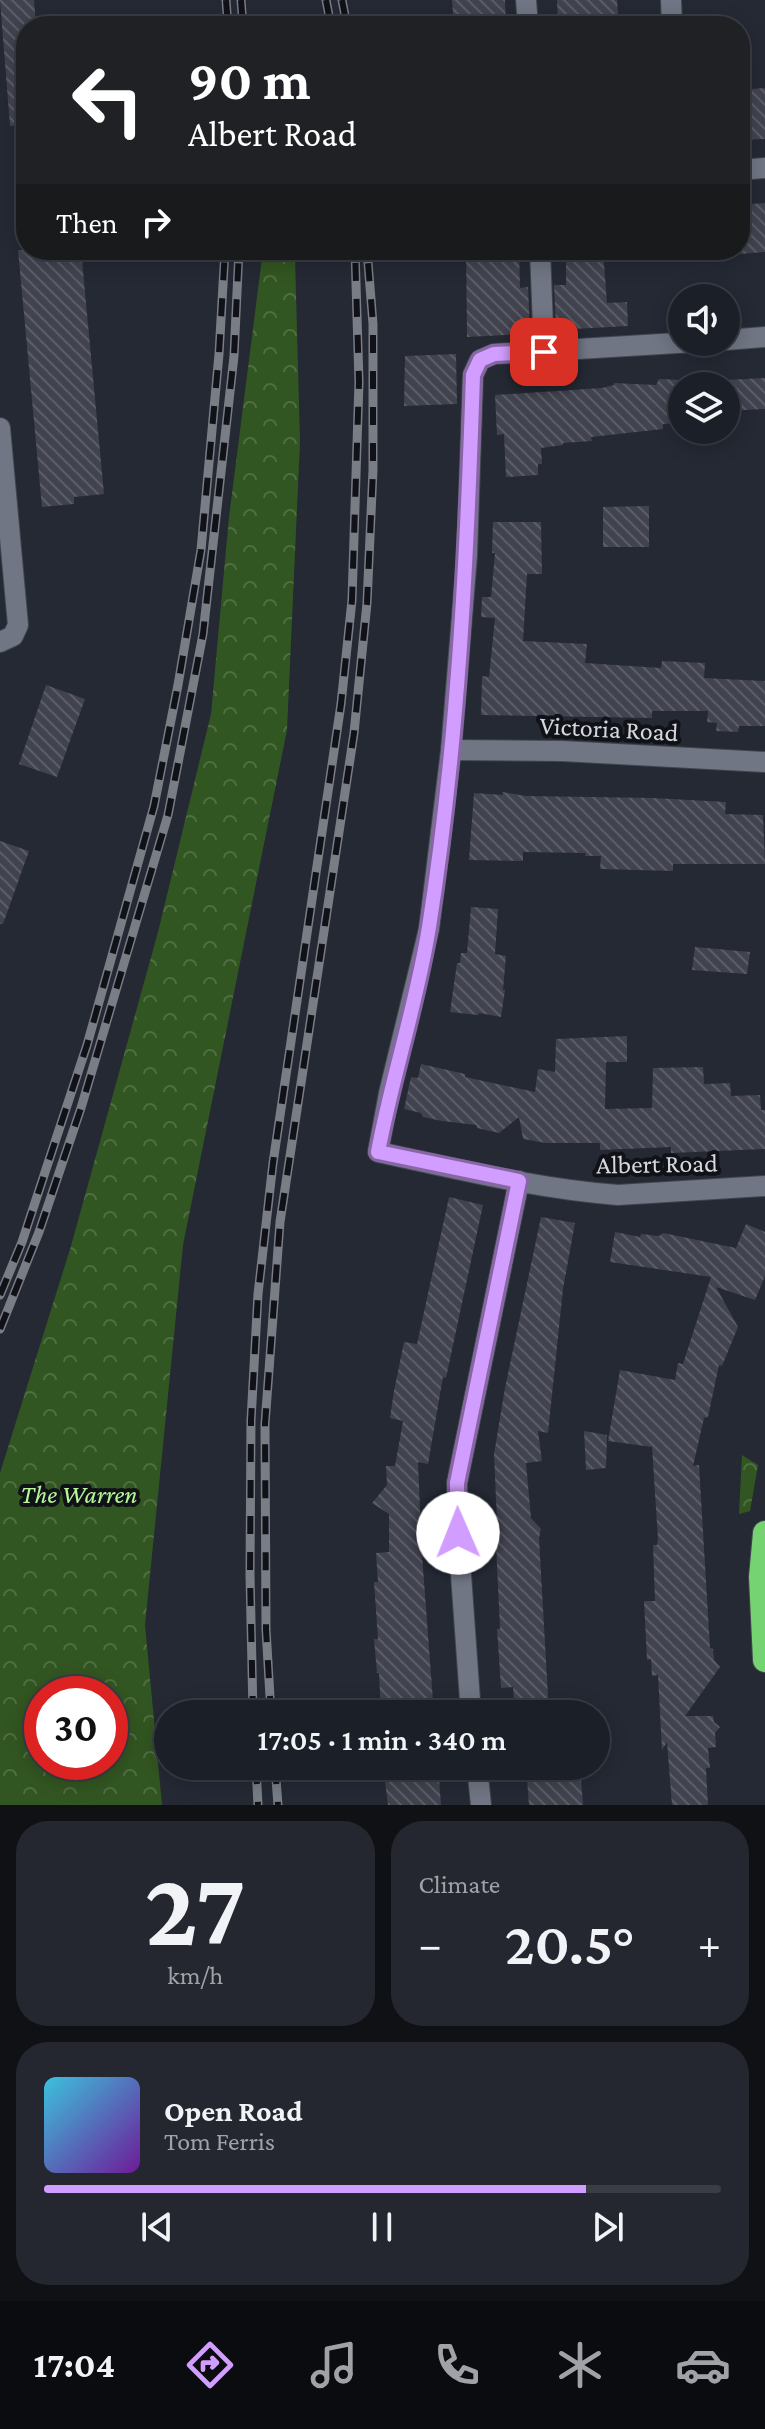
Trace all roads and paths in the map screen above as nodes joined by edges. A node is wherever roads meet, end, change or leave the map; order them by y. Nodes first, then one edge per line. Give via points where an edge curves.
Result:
1 (540, 260) edge
2 (765, 337) edge
3 (740, 339) edge
4 (668, 344) edge
5 (544, 352) junction
6 (0, 428) edge
7 (0, 642) edge
8 (451, 750) junction
9 (765, 762) edge
10 (519, 1181) junction
11 (765, 1186) edge
12 (765, 1533) edge
13 (765, 1660) edge
14 (470, 1700) edge
15 (478, 1780) edge
16 (481, 1805) edge

1 - 5 street
2 - 3 street
4 - 5 street
5 - 8 street, Albert Road via 494,354 480,360 473,375 467,556
6 - 7 street via 18,625 13,636
8 - 9 street, Victoria Road
8 - 10 street, Albert Road via 429,929 378,1152
10 - 11 street, Albert Road via 618,1195
10 - 14 street via 457,1483
12 - 13 highway
15 - 16 street

